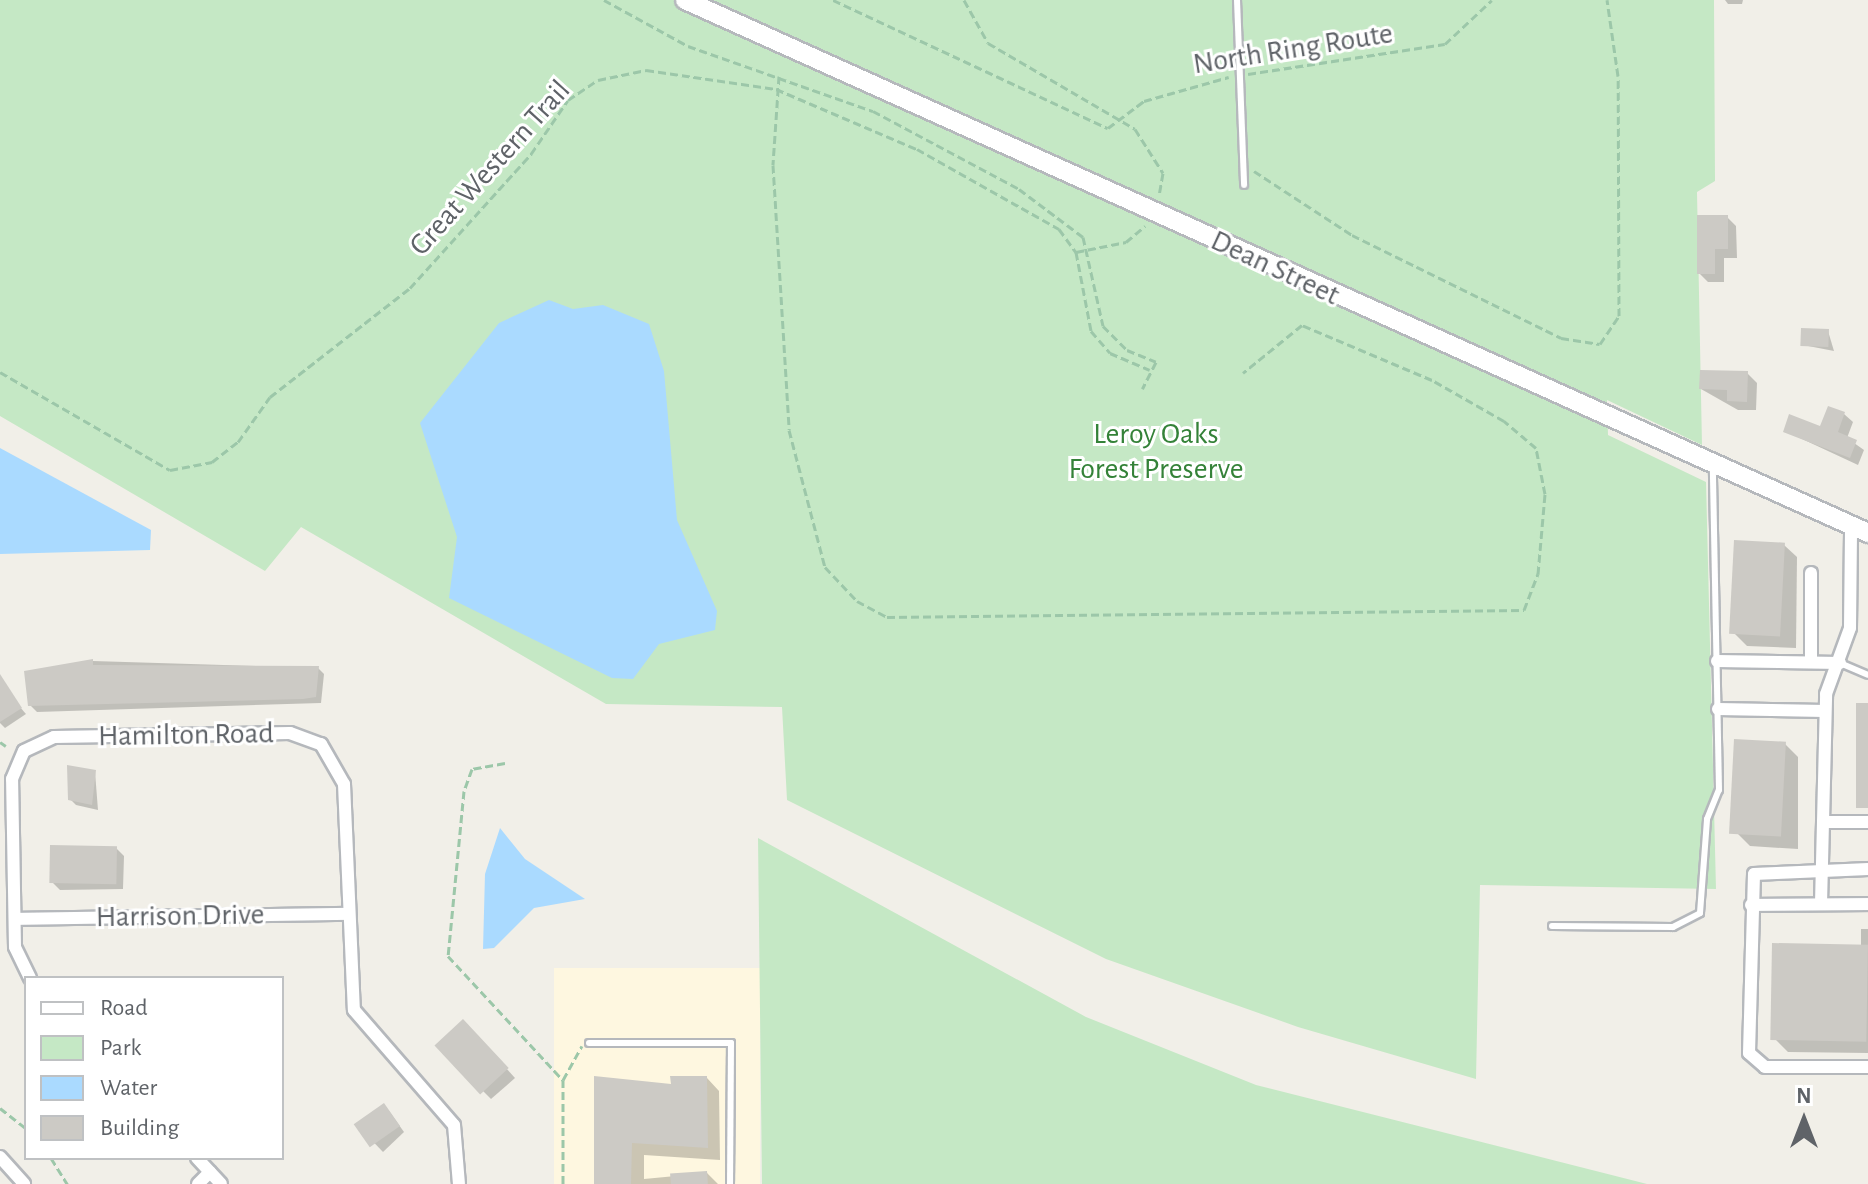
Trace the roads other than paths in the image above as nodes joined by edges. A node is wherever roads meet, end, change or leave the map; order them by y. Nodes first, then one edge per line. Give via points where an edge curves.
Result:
1 (685, 0) edge
2 (1237, 0) edge
3 (1244, 185) dead end
4 (1714, 464) junction
5 (1859, 529) edge
6 (1811, 573) dead end
7 (1717, 661) junction
8 (1811, 662) junction
9 (1840, 663) junction
10 (1868, 675) edge
11 (1718, 709) junction
12 (1825, 711) junction
13 (1823, 822) junction
14 (1868, 822) edge
15 (1821, 869) junction
16 (1868, 869) edge
17 (1821, 904) junction
18 (1868, 904) edge
19 (1751, 905) junction
20 (346, 914) junction
21 (15, 919) junction
22 (1552, 926) dead end
23 (29, 976) edge
24 (589, 1043) road end
25 (1868, 1067) edge
26 (0, 1157) edge
27 (199, 1160) edge
28 (210, 1172) junction
29 (24, 1184) edge
30 (198, 1184) edge
31 (221, 1184) edge
32 (459, 1184) edge
33 (730, 1184) edge

1 - 4 street, Dean Street
2 - 3 lane
4 - 5 street, Dean Street
4 - 7 lane
5 - 9 street via 1850,628
6 - 8 street
7 - 8 street
7 - 11 lane
8 - 9 street
9 - 10 lane
9 - 12 street
11 - 12 street
11 - 22 lane via 1719,790 1707,819 1700,913 1673,927
12 - 13 street
13 - 14 street
13 - 15 street
15 - 16 street
15 - 17 street
15 - 19 street via 1754,874
17 - 18 street
17 - 19 street
19 - 25 street via 1754,1063
20 - 21 street, Harrison Drive
20 - 21 street, Hamilton Road via 344,784 337,763 321,744 259,734 54,737 24,751 12,779
20 - 32 street, Hamilton Road via 354,1010 454,1125
21 - 23 street via 15,947
24 - 33 lane via 731,1043
26 - 29 street
27 - 28 street
28 - 30 street
28 - 31 street

